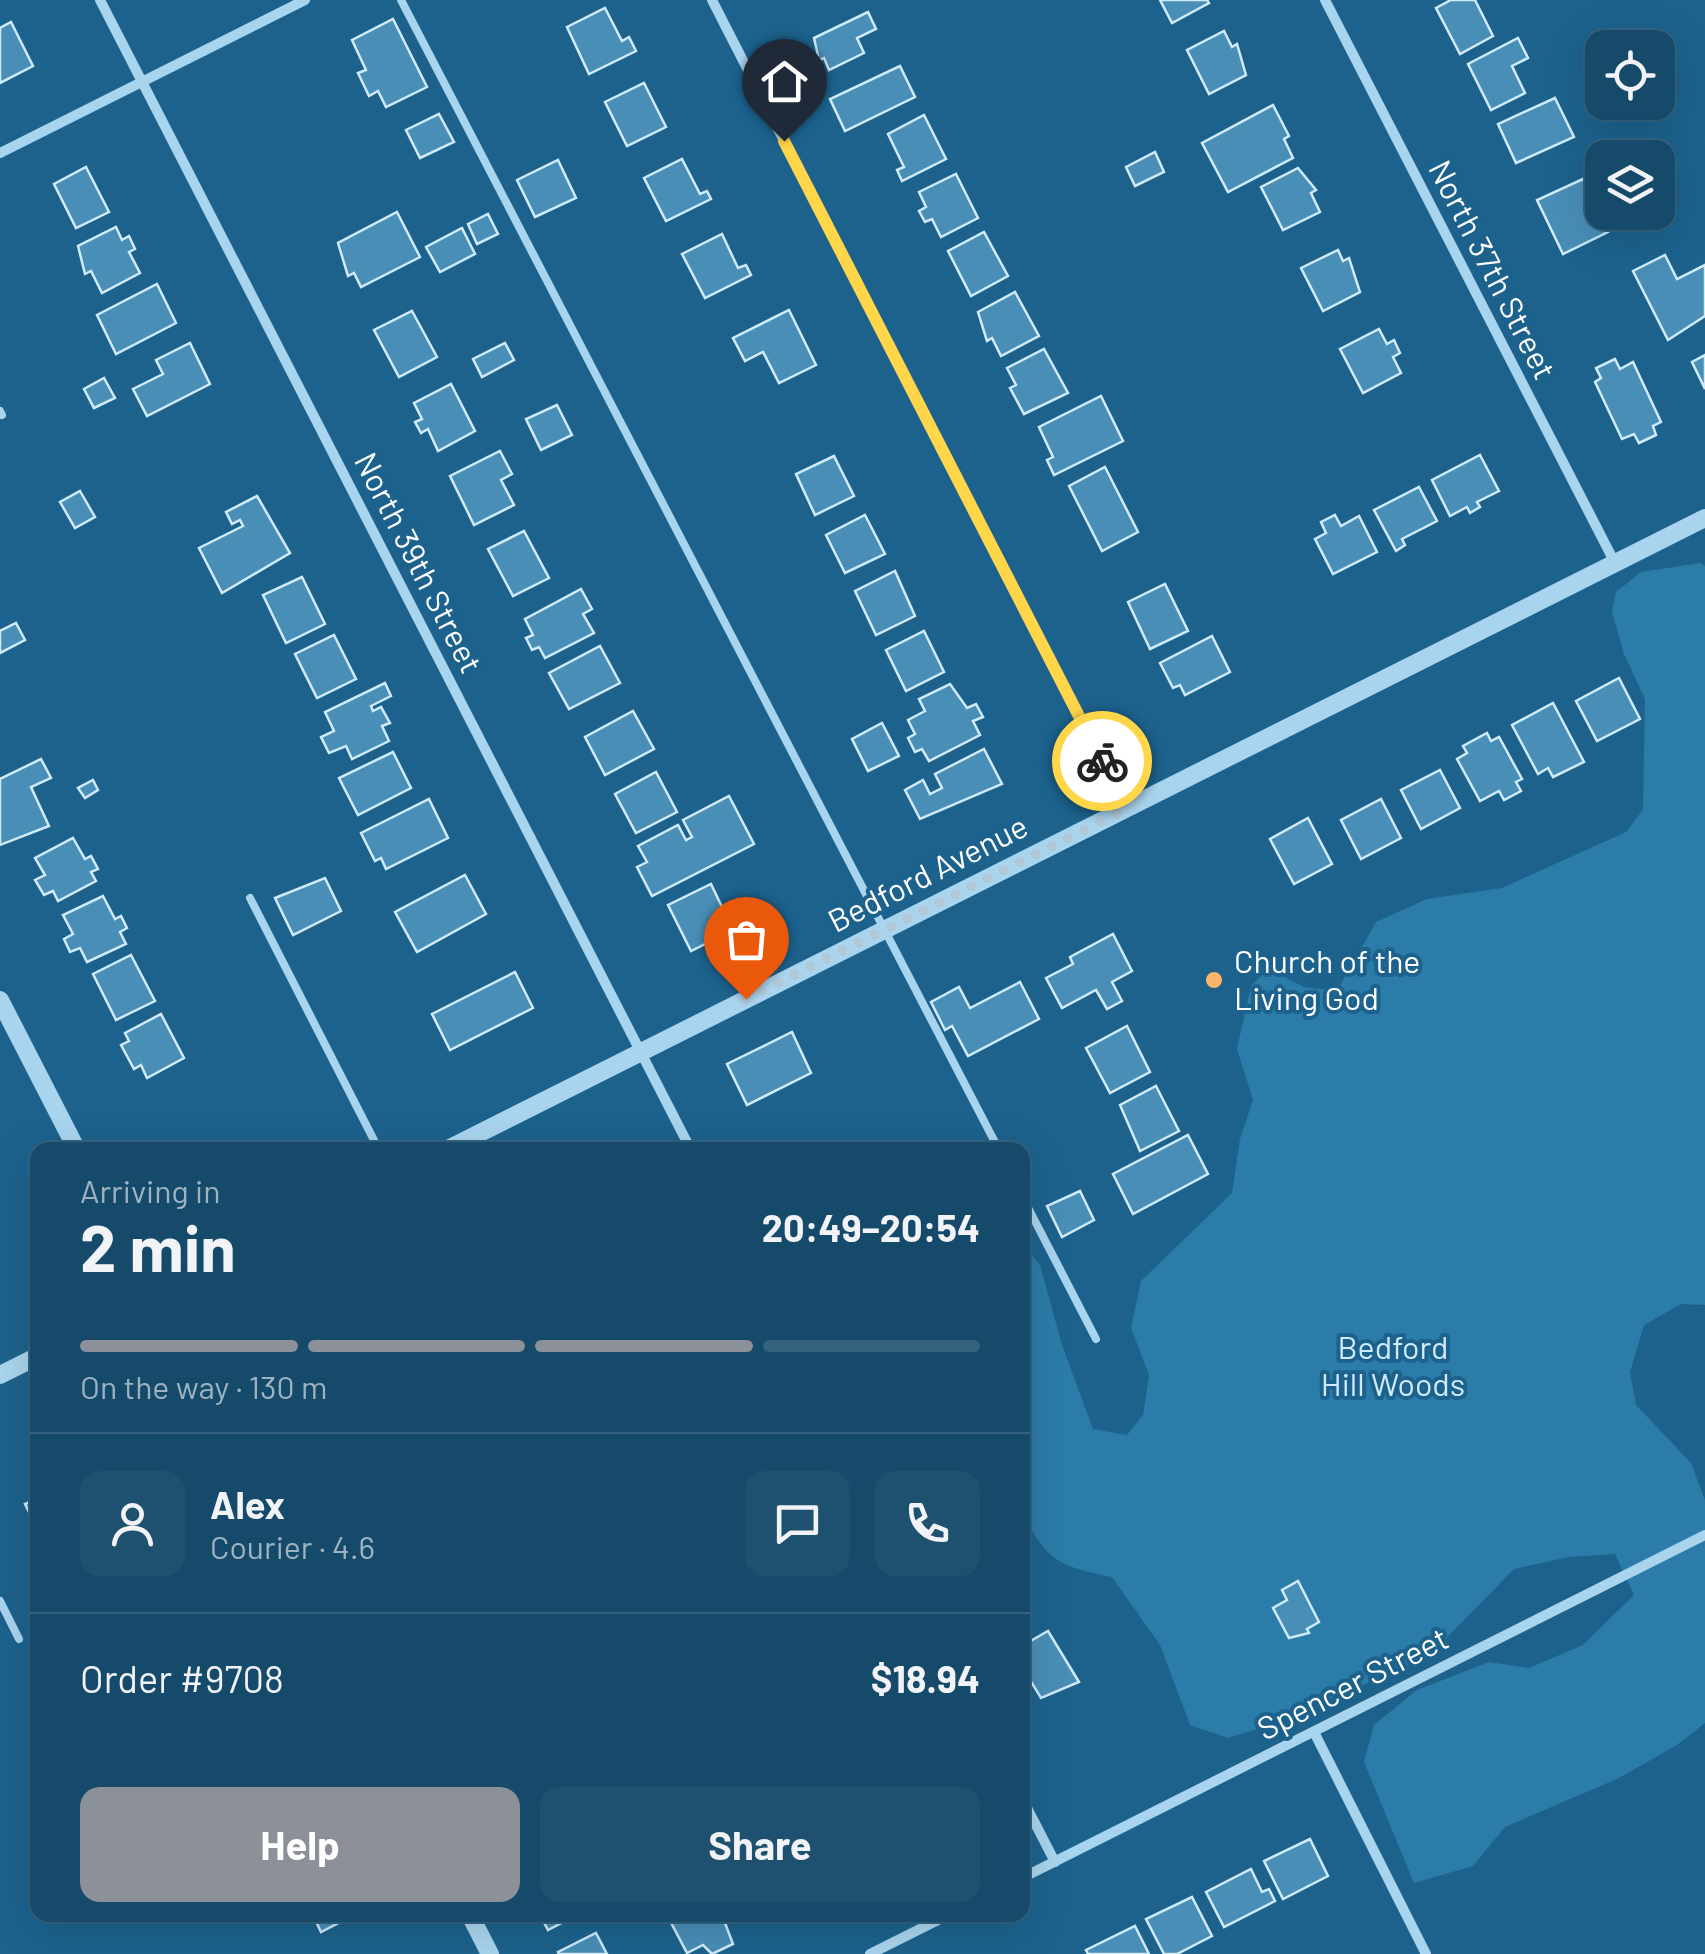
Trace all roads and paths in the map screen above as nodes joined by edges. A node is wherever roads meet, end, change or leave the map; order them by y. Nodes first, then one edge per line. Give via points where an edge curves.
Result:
1 (100, 0) edge
2 (304, 0) edge
3 (401, 0) edge
4 (712, 0) edge
5 (1325, 0) edge
6 (142, 82) junction
7 (0, 153) edge
8 (1705, 518) edge
9 (1615, 563) junction
10 (1126, 809) junction
11 (250, 898) dead end
12 (885, 930) junction
13 (0, 1000) edge
14 (641, 1052) junction
15 (73, 1142) edge
16 (376, 1142) edge
17 (462, 1142) edge
18 (688, 1142) edge
19 (995, 1142) edge
20 (1030, 1211) edge
21 (1096, 1339) dead end
22 (30, 1360) edge
23 (0, 1375) edge
24 (1705, 1534) edge
25 (0, 1601) edge
26 (19, 1639) dead end
27 (1314, 1732) junction
28 (1030, 1814) edge
29 (1055, 1862) junction
30 (1030, 1874) edge
31 (474, 1922) edge
32 (934, 1922) edge
33 (490, 1954) edge
34 (870, 1954) edge
35 (1426, 1954) edge

1 - 6 street, North 39th Street
2 - 6 street
3 - 12 lane
4 - 10 street
5 - 9 street, North 37th Street
6 - 7 street
6 - 14 street, North 39th Street
8 - 9 street, Bedford Avenue
9 - 10 street, Bedford Avenue
10 - 12 street, Bedford Avenue
11 - 16 lane
12 - 14 street, Bedford Avenue
12 - 19 lane
13 - 15 street
14 - 17 street, Bedford Avenue
14 - 18 street, North 39th Street
20 - 21 lane
22 - 23 street
24 - 27 street, Spencer Street
25 - 26 lane
27 - 29 street, Spencer Street
27 - 35 street
28 - 29 street
29 - 30 street, Spencer Street
31 - 33 street
32 - 34 street

